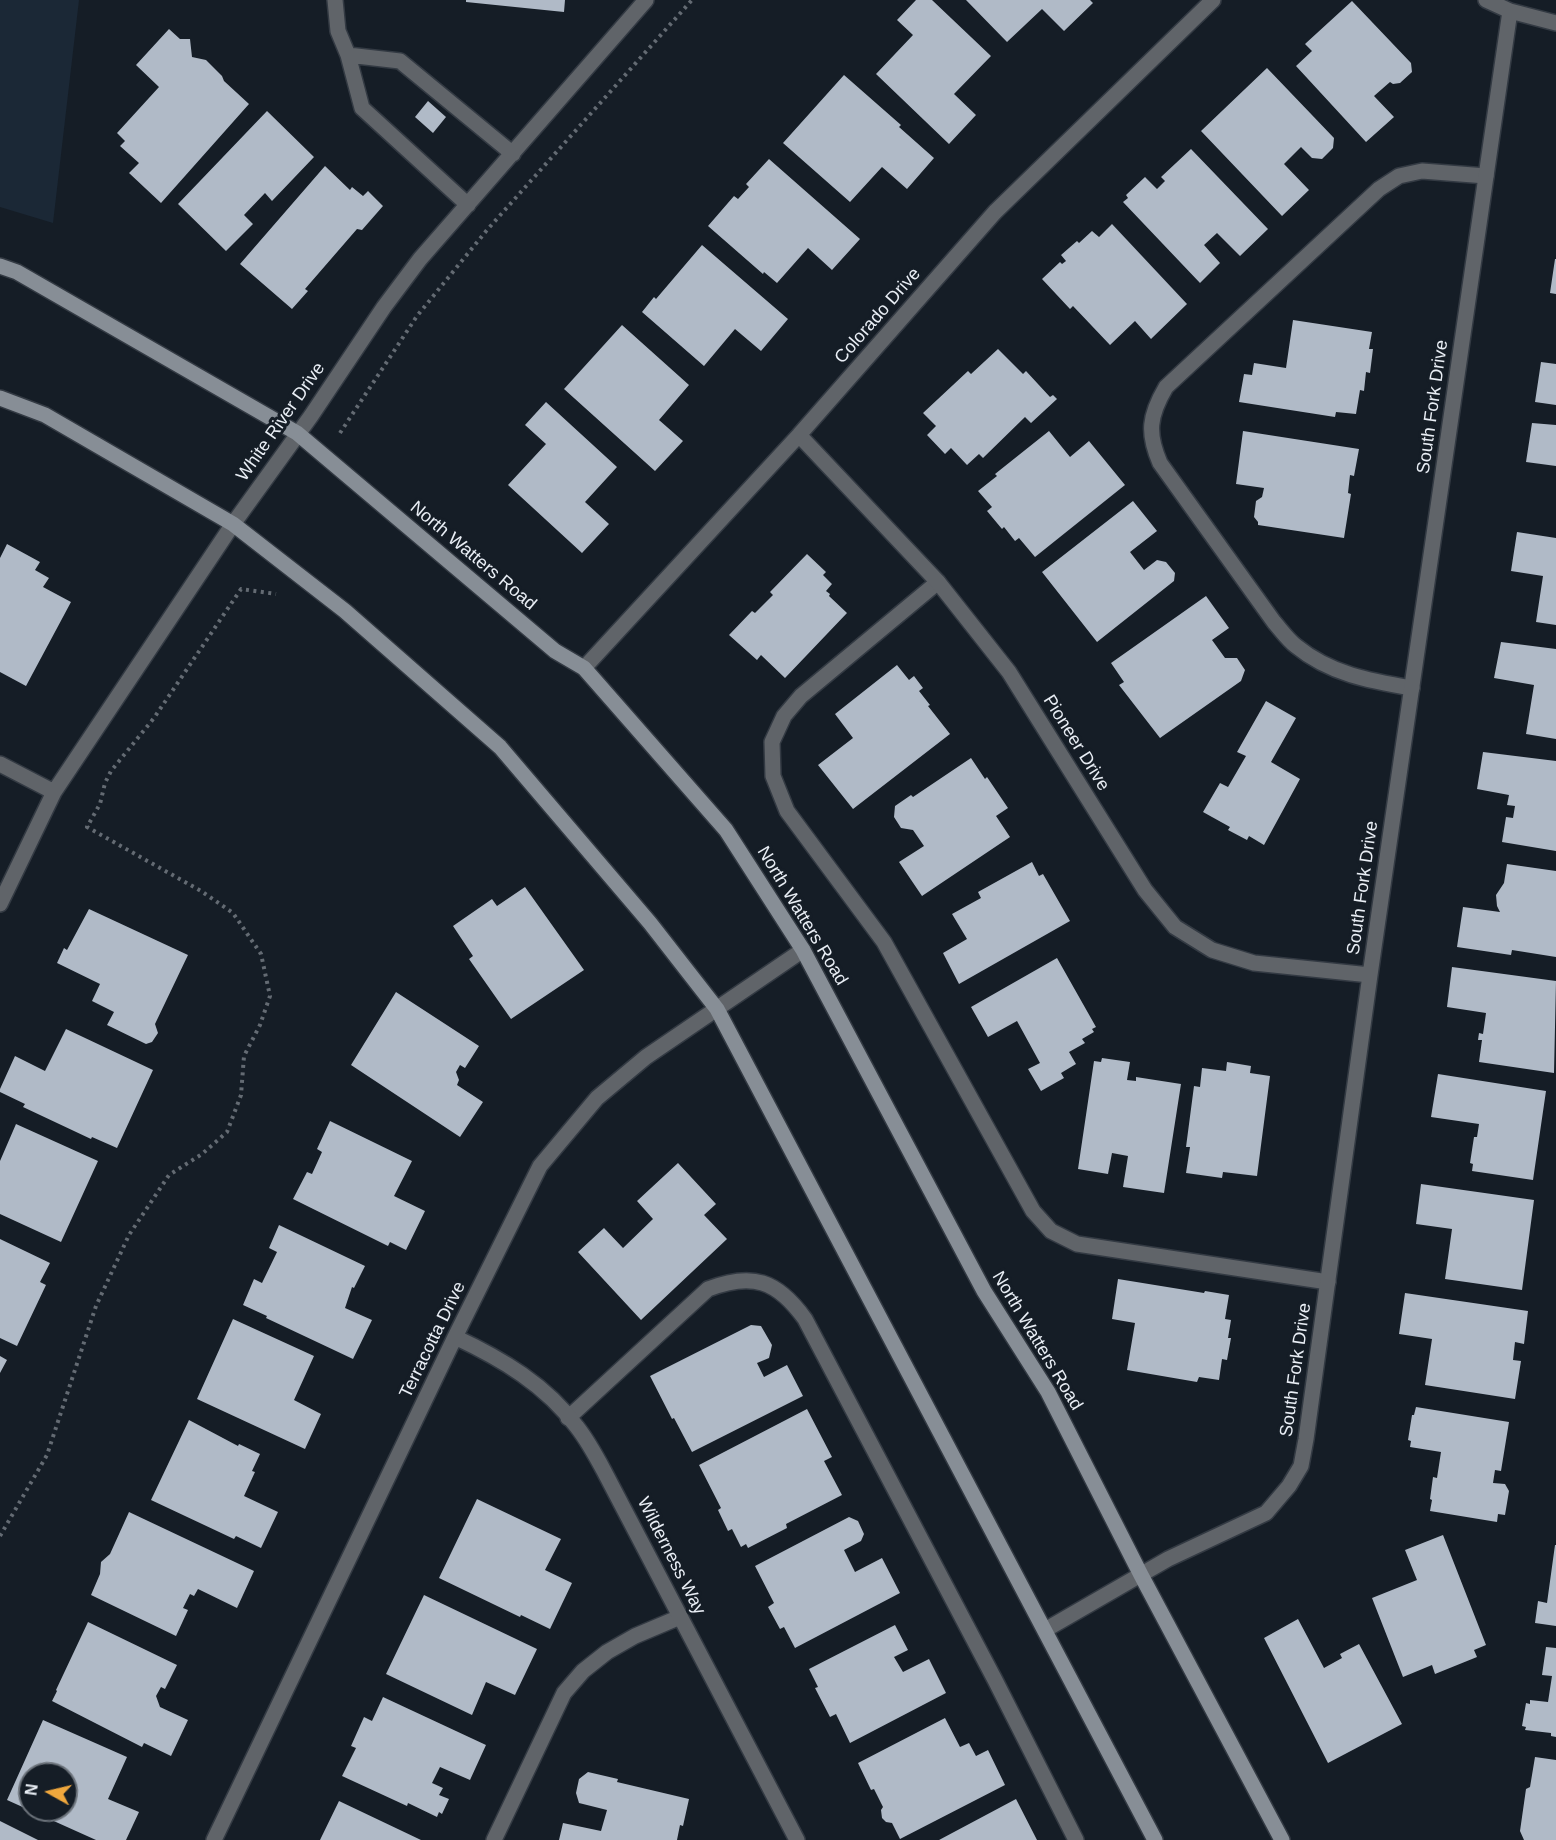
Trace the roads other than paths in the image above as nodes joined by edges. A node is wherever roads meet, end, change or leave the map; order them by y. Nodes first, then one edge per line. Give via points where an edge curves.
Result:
1 (335, 0) edge
2 (646, 0) edge
3 (1213, 0) edge
4 (1486, 0) edge
5 (1510, 10) junction
6 (1556, 23) edge
7 (348, 55) junction
8 (513, 154) junction
9 (1486, 176) junction
10 (468, 205) junction
11 (0, 266) edge
12 (0, 398) edge
13 (297, 433) junction
14 (799, 435) junction
15 (233, 524) junction
16 (938, 582) junction
17 (584, 668) junction
18 (1412, 688) junction
19 (0, 764) edge
20 (54, 792) junction
21 (0, 904) edge
22 (803, 950) junction
23 (1370, 975) junction
24 (717, 1009) junction
25 (1328, 1282) junction
26 (456, 1337) junction
27 (568, 1418) junction
28 (1141, 1575) junction
29 (680, 1617) junction
30 (1046, 1630) junction
31 (214, 1840) edge
32 (494, 1840) edge
33 (797, 1840) edge
34 (1076, 1840) edge
35 (1155, 1840) edge
36 (1282, 1840) edge

1 - 7 street via 338,31
2 - 8 street, White River Drive
3 - 14 street, Colorado Drive via 995,212
4 - 5 street
5 - 6 street
5 - 9 street, South Fork Drive
7 - 8 street via 400,61
7 - 10 street via 362,108
8 - 10 street, White River Drive
9 - 18 street, South Fork Drive
9 - 18 street via 1422,171 1399,176 1379,189 1166,387 1155,404 1151,424 1152,445 1160,464 1295,645 1326,666 1347,674
10 - 13 street, White River Drive via 384,306
11 - 13 main road, North Watters Road
12 - 15 main road via 45,415
13 - 15 street, White River Drive
13 - 17 main road, North Watters Road via 555,651
14 - 16 street, Pioneer Drive
14 - 17 street, Colorado Drive
15 - 20 street, White River Drive
15 - 24 main road via 345,611 500,747
16 - 23 street, Pioneer Drive via 1009,672 1145,890 1175,927 1212,950 1254,963
16 - 25 street via 801,696 784,716 772,742 773,776 787,812 884,942 1033,1210 1051,1231 1077,1244
17 - 22 main road, North Watters Road via 726,830
18 - 23 street, South Fork Drive
19 - 20 street
20 - 21 street, White River Drive
22 - 24 street, Terracotta Drive
22 - 28 main road, North Watters Road via 984,1291 1048,1392
23 - 25 street, South Fork Drive
24 - 26 street, Terracotta Drive via 646,1057 597,1098 540,1166
24 - 30 main road
25 - 28 street, South Fork Drive via 1301,1466 1266,1513
26 - 27 street, Wilderness Way via 518,1370
26 - 31 street, Terracotta Drive
27 - 29 street, Wilderness Way via 604,1471
27 - 34 street via 708,1289 729,1281 751,1280 773,1287 791,1300 805,1318
28 - 30 street, South Fork Drive
28 - 36 main road, North Watters Road
29 - 32 street via 635,1636 583,1671 564,1694
29 - 33 street, Wilderness Way
30 - 35 main road

